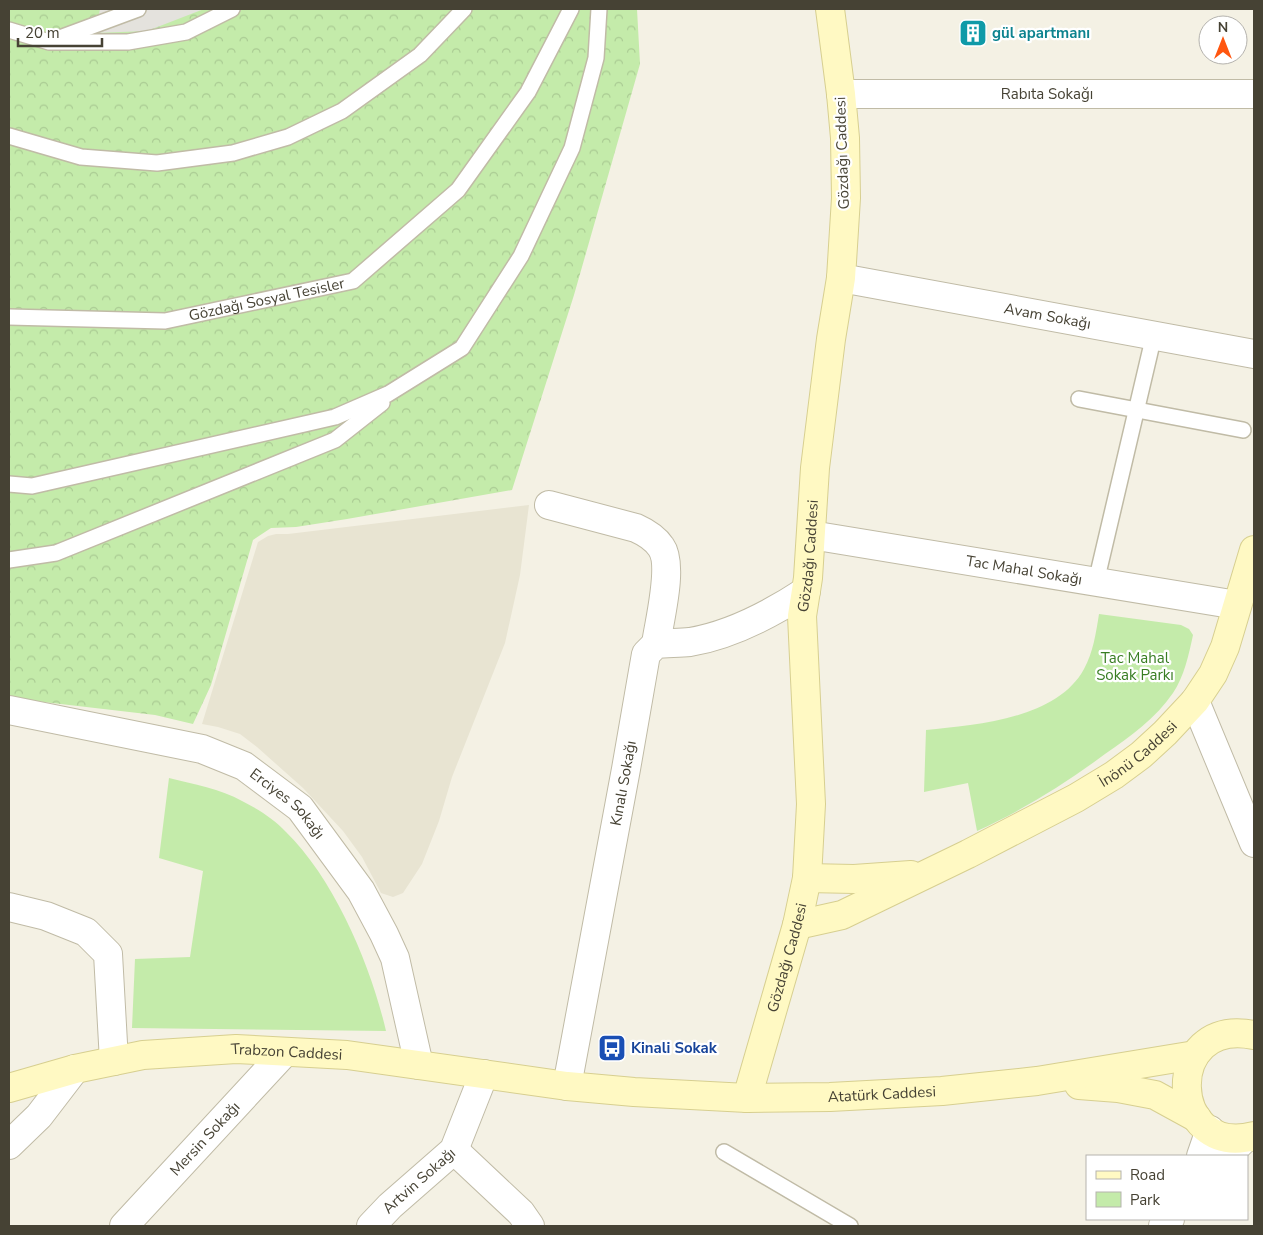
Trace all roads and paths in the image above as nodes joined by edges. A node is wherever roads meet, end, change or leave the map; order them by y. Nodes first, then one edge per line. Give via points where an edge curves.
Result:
1 (138, 9) edge
2 (232, 9) edge
3 (464, 9) edge
4 (571, 9) edge
5 (599, 9) edge
6 (830, 9) edge
7 (9, 30) edge
8 (48, 42) junction
9 (841, 94) junction
10 (1254, 94) edge
11 (9, 136) edge
12 (841, 278) junction
13 (9, 317) edge
14 (1154, 336) junction
15 (1254, 354) edge
16 (406, 383) junction
17 (1079, 399) dead end
18 (1136, 409) junction
19 (1243, 430) dead end
20 (9, 484) edge
21 (549, 505) dead end
22 (811, 535) junction
23 (1254, 550) edge
24 (9, 560) edge
25 (1096, 582) junction
26 (806, 591) junction
27 (1237, 605) junction
28 (656, 644) junction
29 (1195, 701) junction
30 (9, 710) edge
31 (1254, 843) edge
32 (928, 874) junction
33 (807, 878) junction
34 (9, 907) edge
35 (797, 925) junction
36 (1250, 1032) edge
37 (285, 1052) junction
38 (1195, 1056) junction
39 (114, 1060) junction
40 (419, 1065) junction
41 (76, 1069) junction
42 (484, 1074) junction
43 (1037, 1081) junction
44 (567, 1086) junction
45 (9, 1088) edge
46 (747, 1098) junction
47 (1203, 1124) junction
48 (1246, 1141) edge
49 (9, 1145) edge
50 (454, 1150) junction
51 (724, 1152) dead end
52 (1201, 1155) edge
53 (124, 1226) edge
54 (371, 1226) edge
55 (530, 1226) edge
56 (850, 1226) edge

1 - 8 lane
2 - 8 lane via 186,32 128,42
3 - 11 lane via 420,55 342,111 288,137 232,152 157,163 81,157
4 - 13 lane, Gözdağı Sosyal Tesisler via 528,92 458,190 353,281 165,321
5 - 16 lane via 596,58 572,148 521,256 462,348
6 - 9 street, Gözdağı Caddesi
7 - 8 lane
9 - 10 street, Rabıta Sokağı
9 - 12 street, Gözdağı Caddesi via 846,198
12 - 14 street, Avam Sokağı
12 - 22 street, Gözdağı Caddesi via 815,468
14 - 15 street, Avam Sokağı
14 - 18 lane
16 - 20 lane via 334,417 32,486
16 - 24 lane via 335,440 56,552
17 - 18 lane
18 - 19 lane
18 - 25 lane
21 - 28 street via 636,528 662,547 666,584
22 - 25 street, Tac Mahal Sokağı
22 - 26 street, Gözdağı Caddesi
23 - 27 street, İnönü Caddesi
25 - 27 street, Tac Mahal Sokağı
26 - 28 street via 779,609 719,634 690,642
26 - 33 street, Gözdağı Caddesi via 802,634 811,804
27 - 29 street, İnönü Caddesi via 1225,647 1213,674
28 - 44 street, Kınalı Sokağı via 646,654
29 - 31 street
29 - 32 street, İnönü Caddesi via 1141,755 1114,775
30 - 40 street, Erciyes Sokağı via 202,749 244,766 300,808 361,891 384,934 395,958
32 - 33 street via 854,879
32 - 35 street, İnönü Caddesi via 842,915
33 - 35 street, Gözdağı Caddesi
34 - 39 street via 46,916 86,932 108,954
35 - 46 street, Gözdağı Caddesi
36 - 38 street via 1216,1038
37 - 39 street, Trabzon Caddesi via 236,1048 143,1054
37 - 40 street, Trabzon Caddesi
37 - 53 street, Mersin Sokağı
38 - 43 street, Atatürk Caddesi
38 - 47 street via 1186,1085 1188,1103
39 - 41 street, Trabzon Caddesi
40 - 42 street, Trabzon Caddesi
41 - 45 street, Trabzon Caddesi
41 - 49 street via 39,1116
42 - 44 street, Trabzon Caddesi
42 - 50 street, Artvin Sokağı
43 - 46 street, Atatürk Caddesi via 942,1091
43 - 47 street via 1118,1088 1155,1095
44 - 46 street, Atatürk Caddesi
47 - 48 street via 1226,1137
47 - 52 street
50 - 54 street, Artvin Sokağı
50 - 55 street via 521,1213
51 - 56 lane

